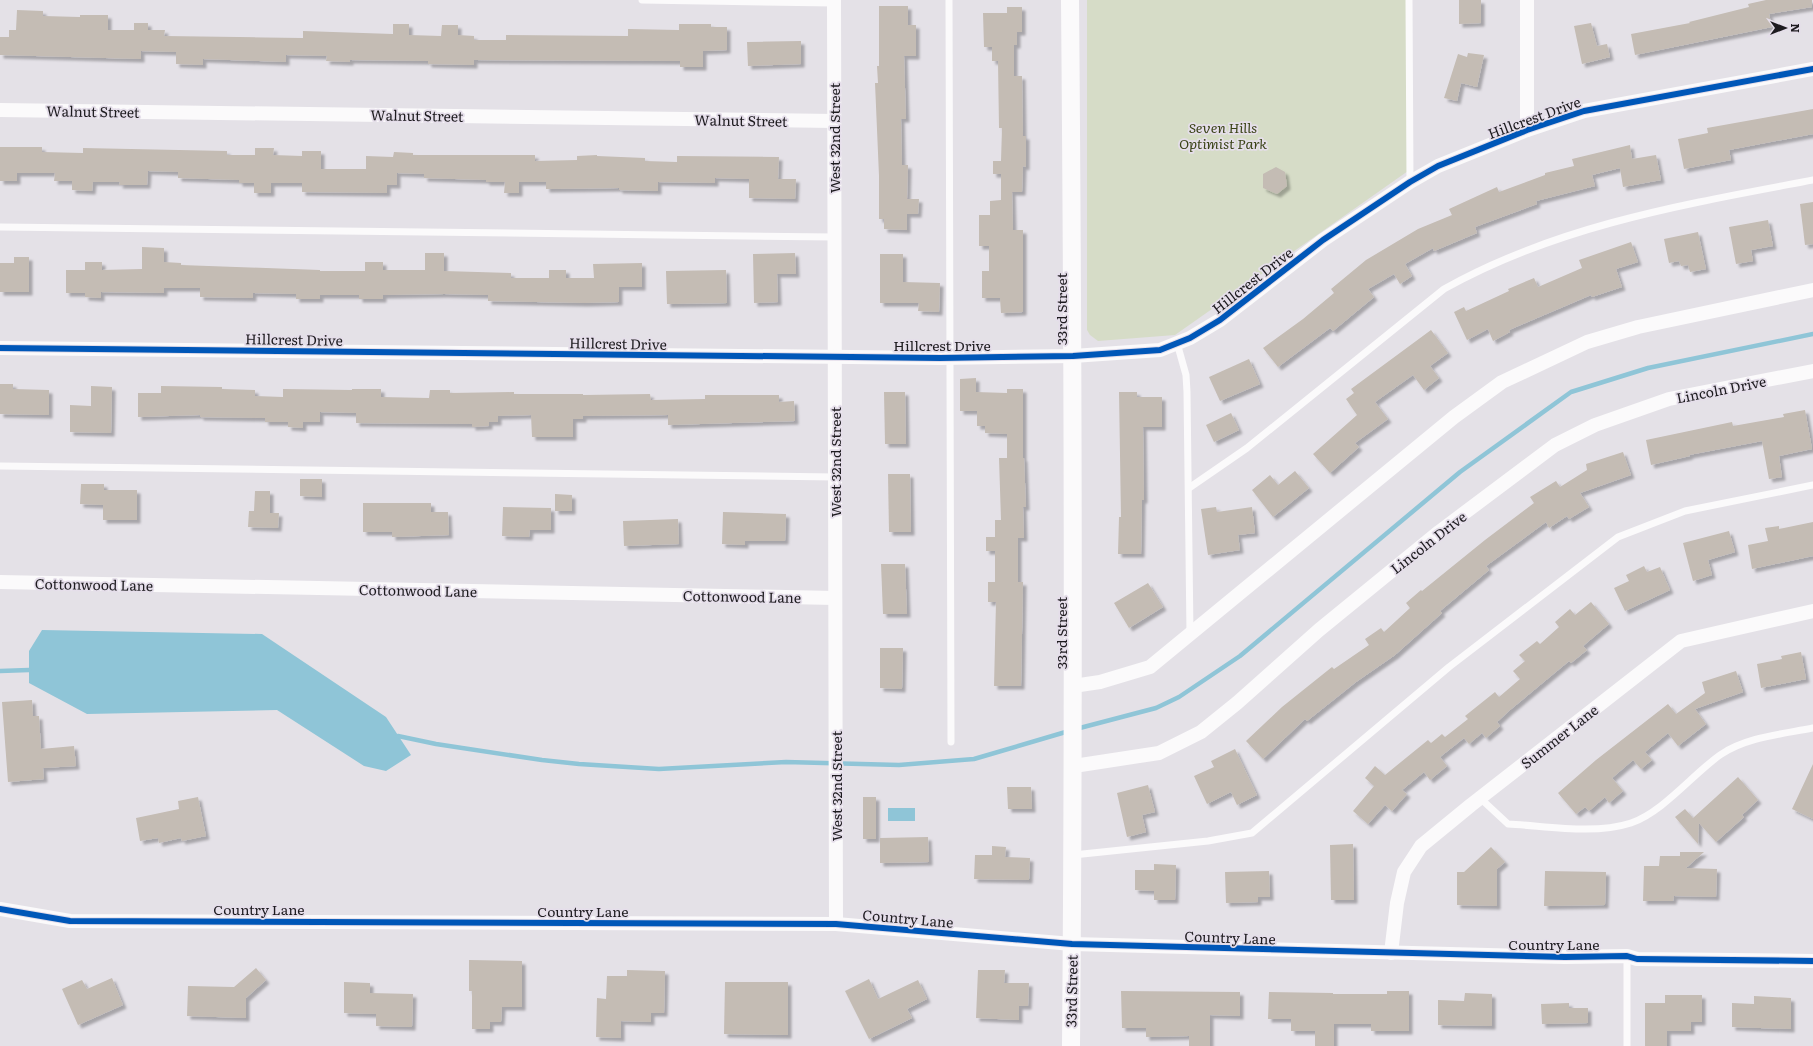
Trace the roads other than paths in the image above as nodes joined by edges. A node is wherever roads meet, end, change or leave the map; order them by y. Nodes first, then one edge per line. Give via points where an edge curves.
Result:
1 (642, 0) edge
2 (950, 0) edge
3 (1070, 0) edge
4 (1409, 0) edge
5 (1527, 0) edge
6 (834, 2) edge
7 (1813, 69) edge
8 (0, 110) edge
9 (834, 121) junction
10 (1527, 130) junction
11 (1813, 180) edge
12 (1410, 182) junction
13 (0, 227) edge
14 (834, 237) junction
15 (1813, 290) edge
16 (1177, 343) junction
17 (0, 348) edge
18 (1073, 356) junction
19 (835, 357) junction
20 (950, 358) junction
21 (1813, 371) edge
22 (0, 466) edge
23 (835, 477) junction
24 (1813, 485) edge
25 (1189, 488) junction
26 (0, 582) edge
27 (835, 598) junction
28 (1813, 612) edge
29 (1190, 634) junction
30 (1073, 686) junction
31 (1813, 728) edge
32 (952, 742) dead end
33 (1074, 758) junction
34 (1480, 798) junction
35 (1073, 855) junction
36 (0, 909) edge
37 (836, 924) junction
38 (1072, 944) junction
39 (1391, 953) junction
40 (1627, 956) junction
41 (1813, 961) edge
42 (1071, 1046) edge
43 (1627, 1046) edge

1 - 6 lane
2 - 20 lane
3 - 18 street, 33rd Street
4 - 12 lane
5 - 10 street
6 - 9 street, West 32nd Street
7 - 10 street, Hillcrest Drive via 1584,111
8 - 9 street, Walnut Street
9 - 14 street, West 32nd Street
10 - 12 street, Hillcrest Drive via 1438,166
11 - 25 lane via 1685,204 1604,224 1475,272 1444,289 1247,448
12 - 16 street, Hillcrest Drive via 1323,240 1220,320
13 - 14 lane
14 - 19 street, West 32nd Street
15 - 29 street via 1638,327 1587,342 1502,382 1448,422
16 - 18 street, Hillcrest Drive via 1160,350
16 - 25 lane via 1186,375
17 - 19 street, Hillcrest Drive
18 - 20 street, Hillcrest Drive
18 - 30 street, 33rd Street
19 - 20 street, Hillcrest Drive
19 - 23 street, West 32nd Street
20 - 32 lane
21 - 33 street, Lincoln Drive via 1669,399 1595,425 1555,445 1439,532 1201,732 1159,753
22 - 23 lane
23 - 27 street, West 32nd Street
24 - 35 lane via 1685,511 1618,537 1449,667 1252,834 1208,842
25 - 29 lane
26 - 27 street, Cottonwood Lane
27 - 37 street, West 32nd Street
28 - 34 street, Summer Lane via 1681,641
29 - 30 street via 1150,667 1100,682
30 - 33 street, 33rd Street
31 - 34 lane via 1754,740 1721,754 1653,811 1632,822 1601,829 1508,824
33 - 35 street, 33rd Street
34 - 39 street, Summer Lane via 1421,846 1404,872
35 - 38 street, 33rd Street
36 - 37 street, Country Lane via 70,921
37 - 38 street, Country Lane
38 - 39 street, Country Lane
38 - 42 street, 33rd Street
39 - 40 street, Country Lane
40 - 41 street, Country Lane via 1637,959
40 - 43 lane

